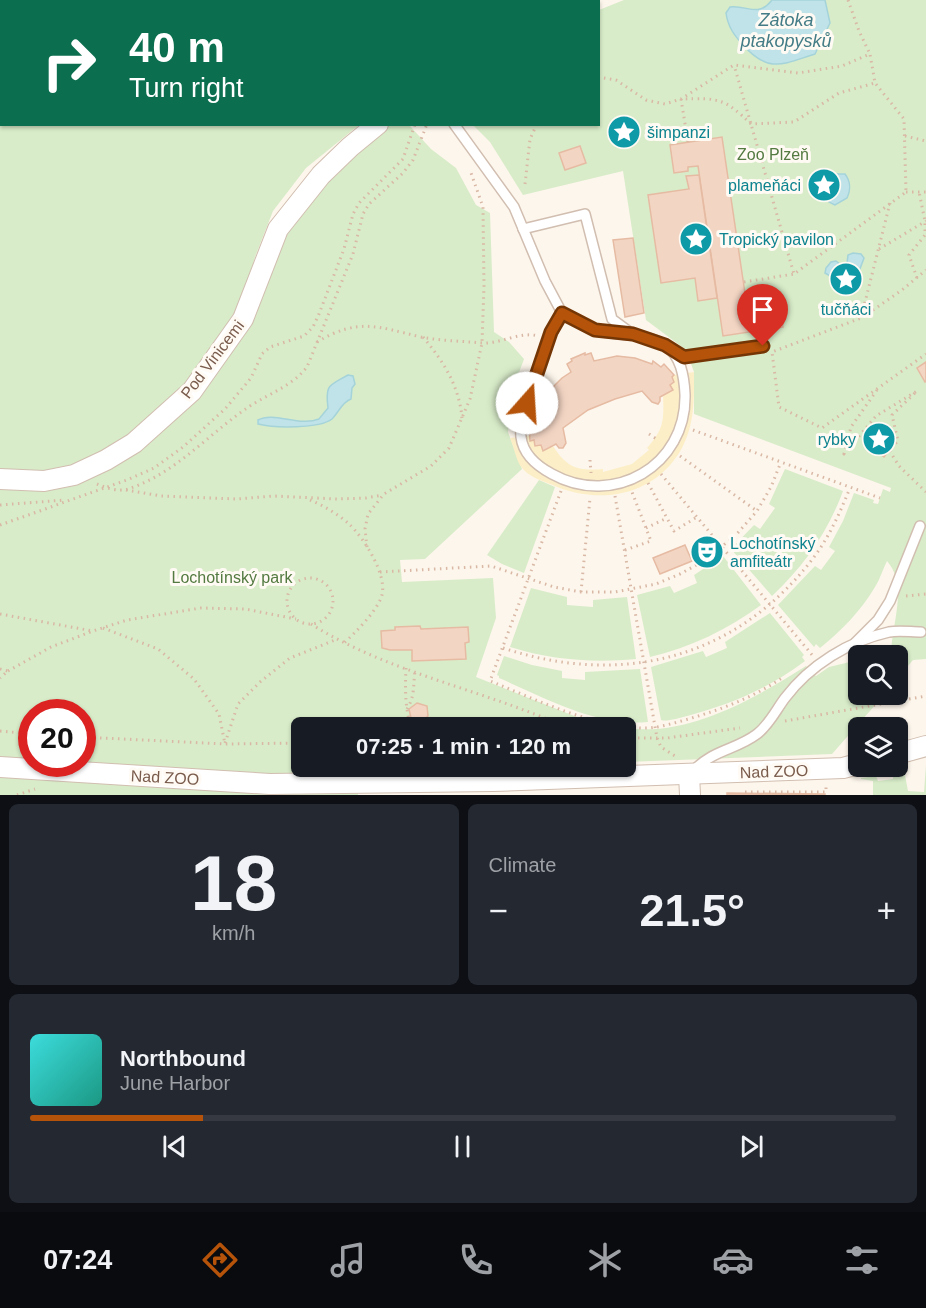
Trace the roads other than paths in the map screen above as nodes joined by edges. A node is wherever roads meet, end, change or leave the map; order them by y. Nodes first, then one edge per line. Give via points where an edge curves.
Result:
1 (376, 126) edge
2 (455, 126) edge
3 (523, 230) junction
4 (562, 313) junction
5 (633, 334) junction
6 (665, 345) junction
7 (763, 346) dead end
8 (0, 479) edge
9 (920, 526) dead end
10 (921, 632) dead end
11 (853, 645) joint
12 (848, 648) edge
13 (926, 746) edge
14 (908, 750) edge
15 (0, 767) edge
16 (848, 767) edge
17 (689, 774) junction
18 (690, 795) edge

1 - 8 street, Pod Vinicemi via 321,175 278,229 243,320 192,391 134,443 74,475 44,480
2 - 3 lane via 514,207
3 - 4 lane
3 - 5 lane via 585,214 612,319
4 - 5 lane via 595,330
4 - 6 lane via 520,421 524,448 537,464 565,481 591,487 613,486 654,466 669,448 680,425 685,397 677,358
5 - 6 lane
6 - 7 lane via 688,357
9 - 11 lane via 878,620
10 - 11 lane via 890,632
12 - 17 lane via 811,670 756,735 713,754
13 - 14 street
15 - 17 street, Nad ZOO via 270,784
16 - 17 street, Nad ZOO
17 - 18 street

